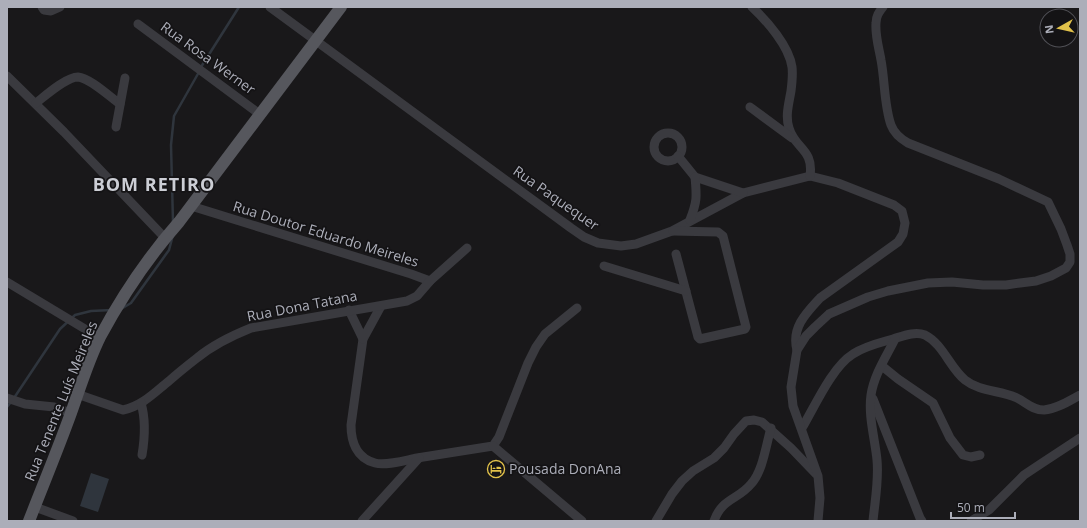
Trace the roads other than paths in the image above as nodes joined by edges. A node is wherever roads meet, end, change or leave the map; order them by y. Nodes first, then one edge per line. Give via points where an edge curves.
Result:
1 (42, 7) edge
2 (60, 7) edge
3 (270, 7) edge
4 (342, 7) edge
5 (752, 7) edge
6 (884, 7) edge
7 (138, 24) dead end
8 (316, 41) junction
9 (7, 76) edge
10 (125, 78) dead end
11 (36, 103) junction
12 (120, 104) junction
13 (750, 107) dead end
14 (261, 115) junction
15 (116, 127) dead end
16 (795, 140) junction
17 (678, 156) dead end
18 (810, 176) junction
19 (695, 177) junction
20 (743, 193) junction
21 (191, 206) junction
22 (690, 220) junction
23 (672, 231) junction
24 (167, 236) junction
25 (466, 248) dead end
26 (676, 254) dead end
27 (604, 266) dead end
28 (430, 281) junction
29 (7, 282) edge
30 (686, 291) junction
31 (381, 306) junction
32 (577, 308) dead end
33 (349, 310) junction
34 (100, 338) junction
35 (895, 338) junction
36 (363, 339) junction
37 (797, 350) junction
38 (882, 366) junction
39 (77, 394) junction
40 (871, 395) junction
41 (1080, 395) edge
42 (7, 398) edge
43 (141, 403) junction
44 (71, 413) junction
45 (771, 428) junction
46 (802, 428) junction
47 (1080, 438) edge
48 (493, 446) junction
49 (142, 455) dead end
50 (980, 455) dead end
51 (419, 458) junction
52 (818, 476) junction
53 (35, 507) junction
54 (30, 521) edge
55 (73, 521) edge
56 (362, 521) edge
57 (582, 521) edge
58 (656, 521) edge
59 (714, 521) edge
60 (818, 521) edge
61 (873, 521) edge
62 (922, 521) edge
63 (971, 521) edge

1 - 2 street via 51,11
3 - 8 street, Rua Paquequer
4 - 8 main road, Rua Tenente Luís Meireles
5 - 16 street via 777,34 792,66 793,81 787,118
6 - 37 street via 878,14 876,32 888,113 892,127 900,138 1048,202 1068,245 1070,262 1066,268 1036,281 1006,285 928,283 868,297 829,314 806,336
7 - 14 street, Rua Rosa Werner
8 - 14 main road, Rua Tenente Luís Meireles
8 - 23 street, Rua Paquequer via 584,237 598,243 621,246 636,244
9 - 11 street
10 - 12 street
11 - 12 street via 68,80 79,77
11 - 24 street
12 - 15 street
13 - 16 street
14 - 21 main road, Rua Tenente Luís Meireles
16 - 18 street via 808,154 811,163
17 - 19 street
18 - 20 street, Rua Paquequer
18 - 37 street via 838,183 894,205 902,211 905,223 898,242 820,298 810,309 796,332 794,341
19 - 20 street
19 - 22 street via 697,196
20 - 22 street, Rua Paquequer
21 - 24 main road, Rua Tenente Luís Meireles
21 - 28 street, Rua Doutor Eduardo Meireles
22 - 23 street, Rua Paquequer
23 - 30 street via 718,232 723,236 745,329 700,339
24 - 34 main road, Rua Tenente Luís Meireles via 119,304
25 - 28 street, Rua Dona Tatana
26 - 30 street
27 - 30 street
28 - 31 street, Rua Dona Tatana via 417,296 407,301
29 - 34 street
31 - 33 street, Rua Dona Tatana
31 - 36 street
32 - 48 street via 545,334 536,347
33 - 36 street
33 - 43 street, Rua Dona Tatana via 251,328 232,336 199,356
34 - 39 main road, Rua Tenente Luís Meireles
35 - 38 street
35 - 41 street via 918,333 925,335 966,381 1017,398 1034,408 1051,408
35 - 46 street via 868,346 844,361
36 - 51 street via 351,425 354,447 365,458 375,463
37 - 46 street via 791,387 793,406
38 - 40 street
38 - 50 street via 932,403 950,438 963,456
39 - 43 street, Rua Dona Tatana via 123,410
39 - 44 main road, Rua Tenente Luís Meireles
40 - 61 street via 877,461
40 - 62 street
42 - 44 street
43 - 49 street via 145,429
44 - 53 main road, Rua Tenente Luís Meireles
45 - 52 street
45 - 58 street via 762,422 746,421 714,458 682,481
45 - 59 street via 757,477 746,490 725,503
46 - 52 street
47 - 63 street via 1029,472 990,510
48 - 51 street
48 - 57 street
51 - 56 street
52 - 60 street
53 - 54 main road, Rua Tenente Luís Meireles
53 - 55 street

